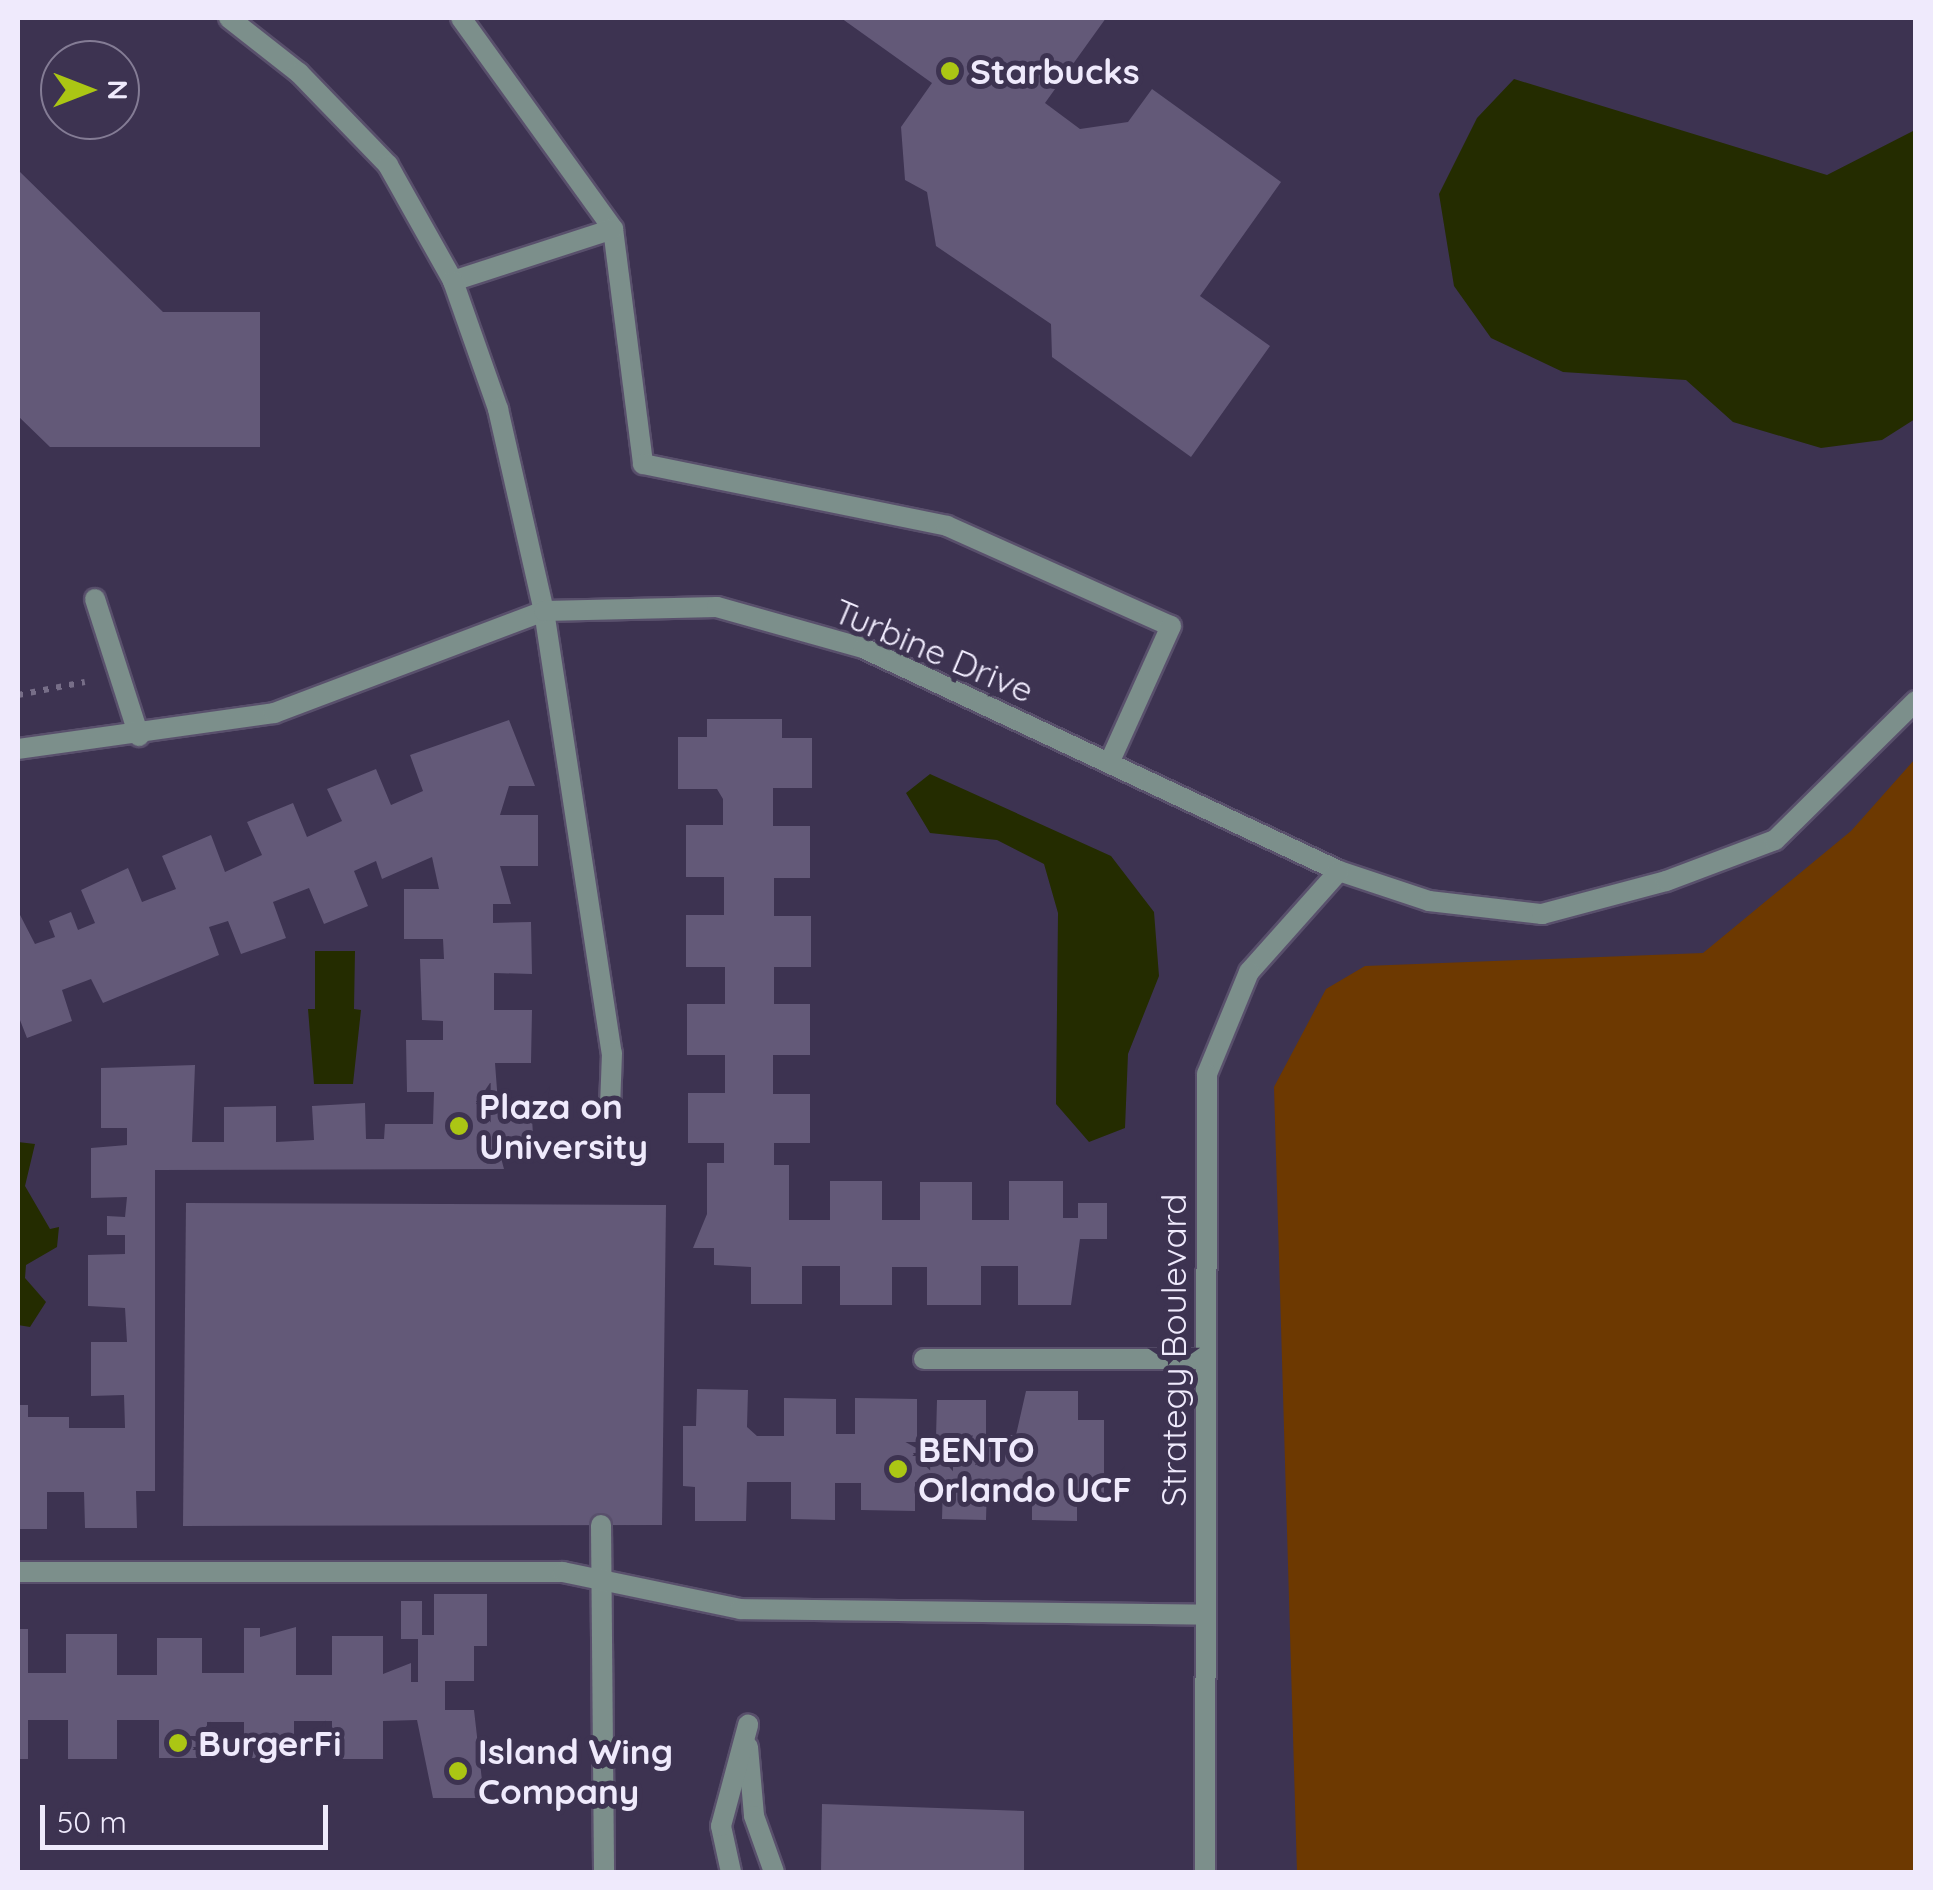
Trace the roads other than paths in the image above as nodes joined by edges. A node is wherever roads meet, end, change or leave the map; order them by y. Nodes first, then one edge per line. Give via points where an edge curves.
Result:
1 (229, 18) edge
2 (461, 18) edge
3 (614, 229) junction
4 (453, 281) junction
5 (95, 599) dead end
6 (544, 610) junction
7 (1916, 701) edge
8 (139, 736) junction
9 (18, 750) edge
10 (1110, 761) junction
11 (1339, 871) junction
12 (610, 1108) dead end
13 (1204, 1358) junction
14 (924, 1359) dead end
15 (601, 1525) dead end
16 (18, 1572) edge
17 (602, 1582) junction
18 (1204, 1615) junction
19 (604, 1872) edge
20 (731, 1872) edge
21 (774, 1872) edge
22 (1204, 1872) edge

1 - 4 street via 299,73 388,165
2 - 3 street
3 - 4 street
3 - 10 street via 643,464 947,526 1171,626
4 - 6 street via 498,409
5 - 8 street
6 - 8 street, Turbine Drive via 274,713
6 - 10 street, Turbine Drive via 717,607 863,648
6 - 12 street via 612,1053
7 - 11 street, Turbine Drive via 1775,840 1666,882 1542,914 1429,901
8 - 9 street, Turbine Drive
10 - 11 street, Turbine Drive
11 - 13 street, Strategy Boulevard via 1250,972 1208,1074
13 - 14 street
13 - 18 street, Strategy Boulevard
15 - 17 street
16 - 17 street via 562,1572
17 - 18 street via 740,1609
17 - 19 street
18 - 22 street, Strategy Boulevard
20 - 21 street via 722,1826 748,1725 754,1816

